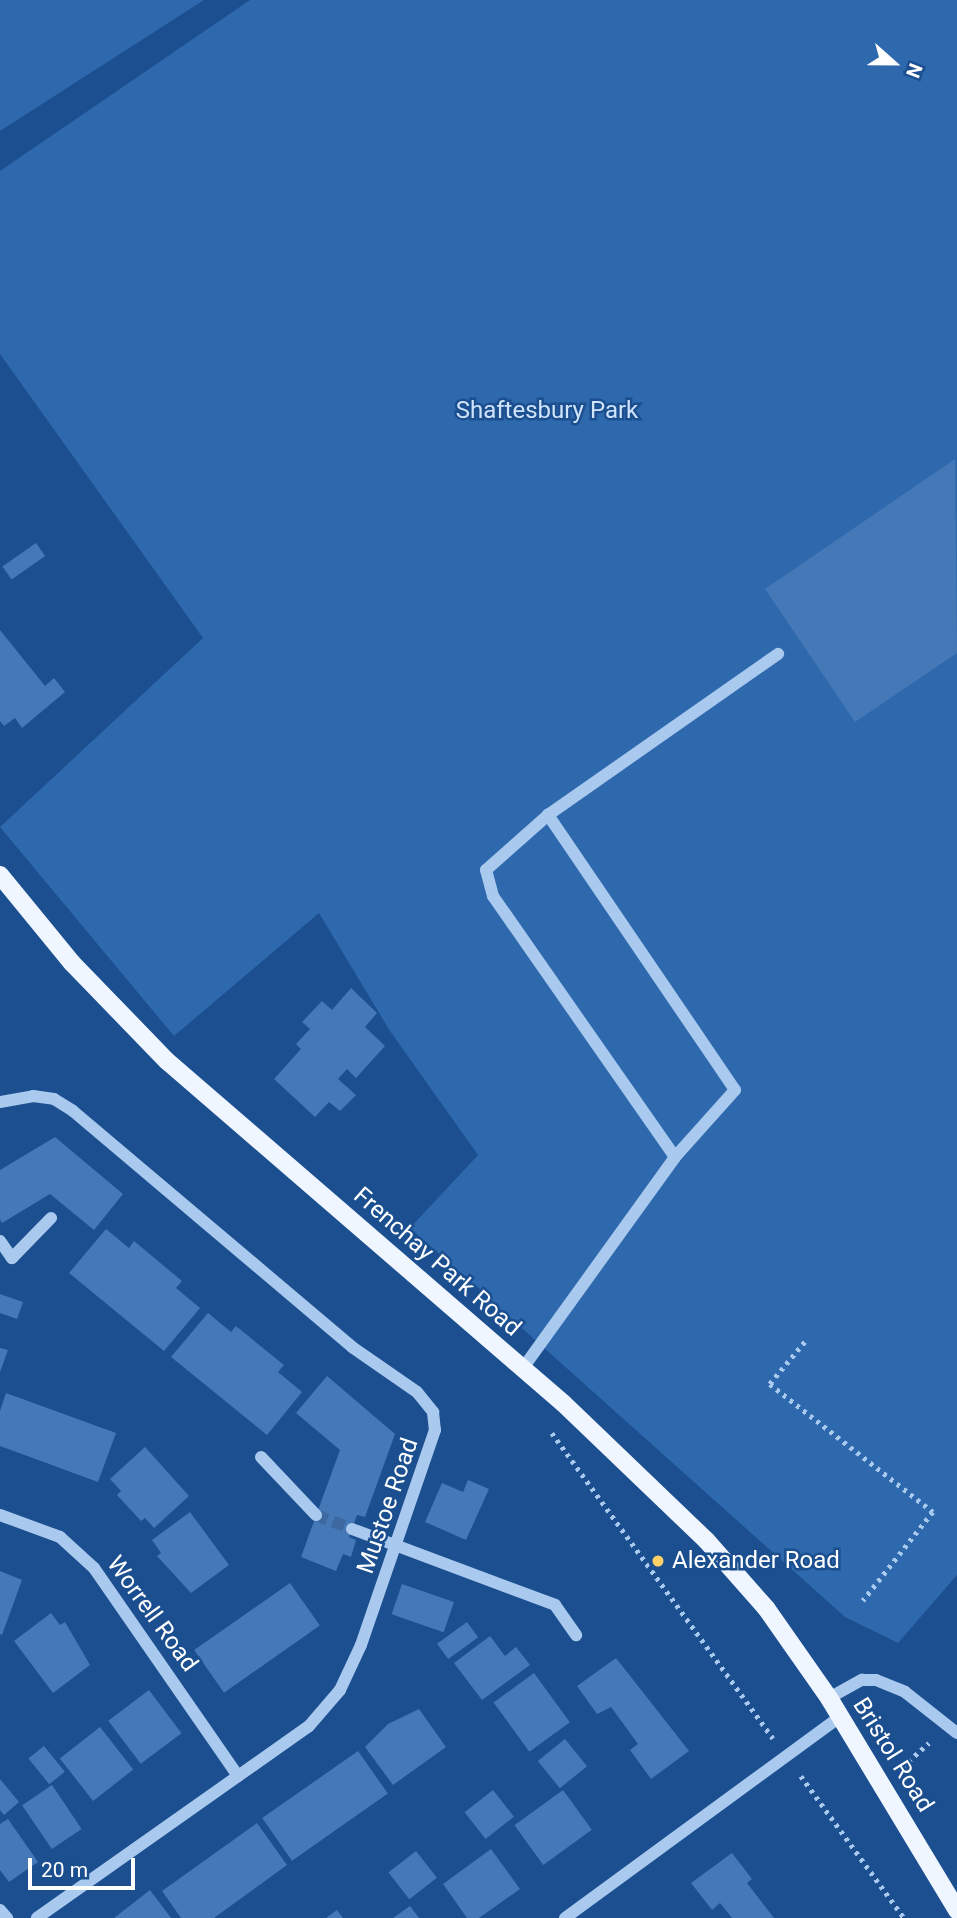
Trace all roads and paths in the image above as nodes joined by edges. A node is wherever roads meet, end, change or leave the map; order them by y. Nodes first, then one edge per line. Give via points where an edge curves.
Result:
1 (778, 654) dead end
2 (548, 815) junction
3 (0, 875) edge
4 (0, 1102) edge
5 (675, 1157) junction
6 (51, 1218) dead end
7 (0, 1241) edge
8 (806, 1342) dead end
9 (523, 1368) junction
10 (545, 1424) dead end
11 (261, 1457) dead end
12 (0, 1515) edge
13 (316, 1515) tunnel mouth
14 (352, 1529) tunnel mouth
15 (397, 1545) junction
16 (863, 1601) dead end
17 (576, 1635) dead end
18 (829, 1698) junction
19 (840, 1717) junction
20 (952, 1729) edge
21 (786, 1756) junction
22 (239, 1776) junction
23 (881, 1786) junction
24 (0, 1910) edge
25 (957, 1910) edge
26 (7, 1918) edge
27 (37, 1918) edge
28 (565, 1918) edge
29 (904, 1918) edge

1 - 2 street
2 - 5 street via 735,1090
2 - 5 street via 486,870 493,895
3 - 9 main road, Frenchay Park Road via 72,963 167,1061
4 - 15 street, Mustoe Road via 33,1096 54,1099 73,1111 352,1347 430,1404 434,1435
5 - 9 street
6 - 7 street via 12,1258
8 - 16 path via 769,1384 933,1511
9 - 18 main road, Frenchay Park Road via 616,1450 706,1540 766,1608
10 - 21 path
11 - 13 street
12 - 22 street, Worrell Road via 60,1537 94,1568
14 - 15 street
15 - 17 street via 555,1605
15 - 22 street, Mustoe Road via 340,1690 309,1726
18 - 19 main road, Bristol Road
18 - 20 street via 862,1680 876,1679 905,1692
19 - 21 street
19 - 23 main road, Bristol Road
20 - 23 path
21 - 28 street
21 - 29 path
22 - 27 street, Mustoe Road
23 - 25 main road, Bristol Road
24 - 26 street

